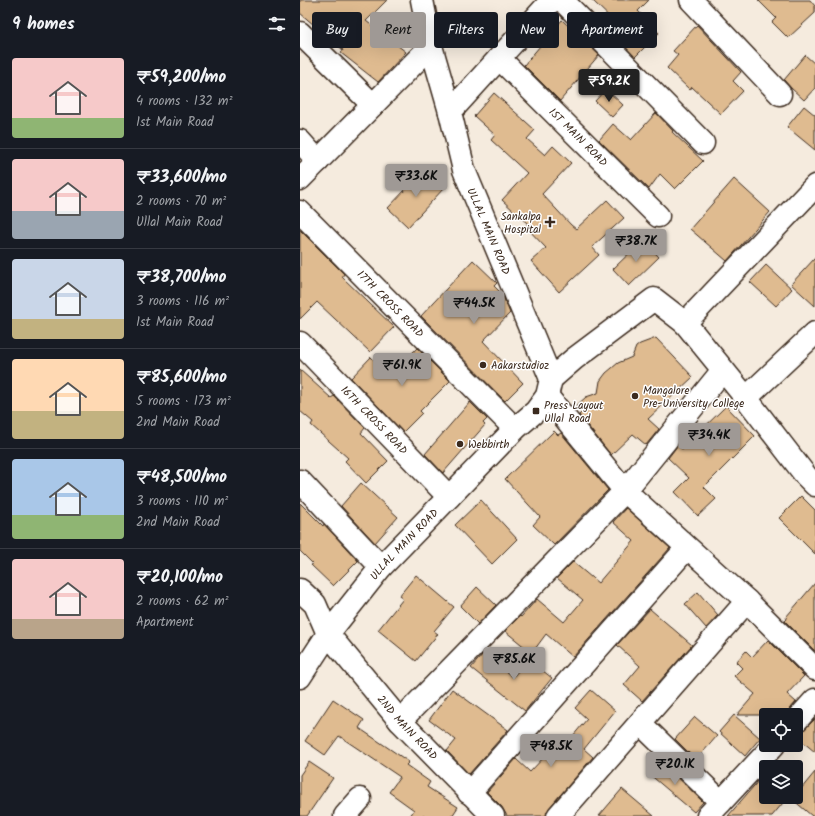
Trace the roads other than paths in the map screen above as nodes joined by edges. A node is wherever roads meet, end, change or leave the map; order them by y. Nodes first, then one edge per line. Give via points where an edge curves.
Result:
1 (422, 0) edge
2 (552, 0) edge
3 (562, 0) edge
4 (691, 0) edge
5 (300, 32) edge
6 (431, 46) junction
7 (499, 58) junction
8 (780, 94) dead end
9 (373, 104) junction
10 (450, 112) junction
11 (300, 141) edge
12 (703, 143) dead end
13 (318, 160) junction
14 (300, 179) edge
15 (815, 186) edge
16 (300, 212) edge
17 (658, 216) dead end
18 (685, 323) junction
19 (815, 333) edge
20 (300, 343) edge
21 (723, 370) junction
22 (549, 388) junction
23 (746, 398) junction
24 (515, 429) junction
25 (812, 476) edge
26 (300, 481) edge
27 (625, 491) junction
28 (449, 497) junction
29 (688, 548) junction
30 (382, 567) junction
31 (300, 590) edge
32 (747, 601) junction
33 (328, 634) junction
34 (815, 669) edge
35 (300, 677) edge
36 (815, 700) edge
37 (803, 713) edge
38 (400, 721) junction
39 (640, 723) junction
40 (768, 752) edge
41 (469, 793) junction
42 (360, 799) dead end
43 (715, 809) edge
44 (345, 816) edge
45 (493, 816) edge
46 (558, 816) edge

1 - 6 street, ULLAL MAIN ROAD
2 - 7 street
3 - 12 street
4 - 8 street
5 - 9 street
6 - 9 street
6 - 10 street, ULLAL MAIN ROAD
7 - 10 street
7 - 17 street, 1ST MAIN ROAD
9 - 13 street
10 - 22 street, ULLAL MAIN ROAD via 464,170
11 - 13 street
13 - 14 street
15 - 18 street
16 - 24 street, 17TH CROSS ROAD
18 - 21 street
18 - 22 street via 654,300 574,359
19 - 23 street
20 - 28 street, 16TH CROSS ROAD
21 - 23 street
21 - 27 street
22 - 24 street, ULLAL MAIN ROAD via 536,411
22 - 27 street
23 - 25 street
24 - 28 street, ULLAL MAIN ROAD
26 - 30 street
27 - 29 street
27 - 38 street
28 - 30 street, ULLAL MAIN ROAD
29 - 32 street
29 - 41 street
30 - 33 street, ULLAL MAIN ROAD
31 - 33 street, 2ND MAIN ROAD via 315,604
32 - 34 street
32 - 39 street
33 - 35 street, ULLAL MAIN ROAD
33 - 38 street, 2ND MAIN ROAD
36 - 37 street
38 - 41 street, 2ND MAIN ROAD
39 - 43 street
39 - 46 street
40 - 43 street
41 - 45 street, 2ND MAIN ROAD
42 - 44 street

